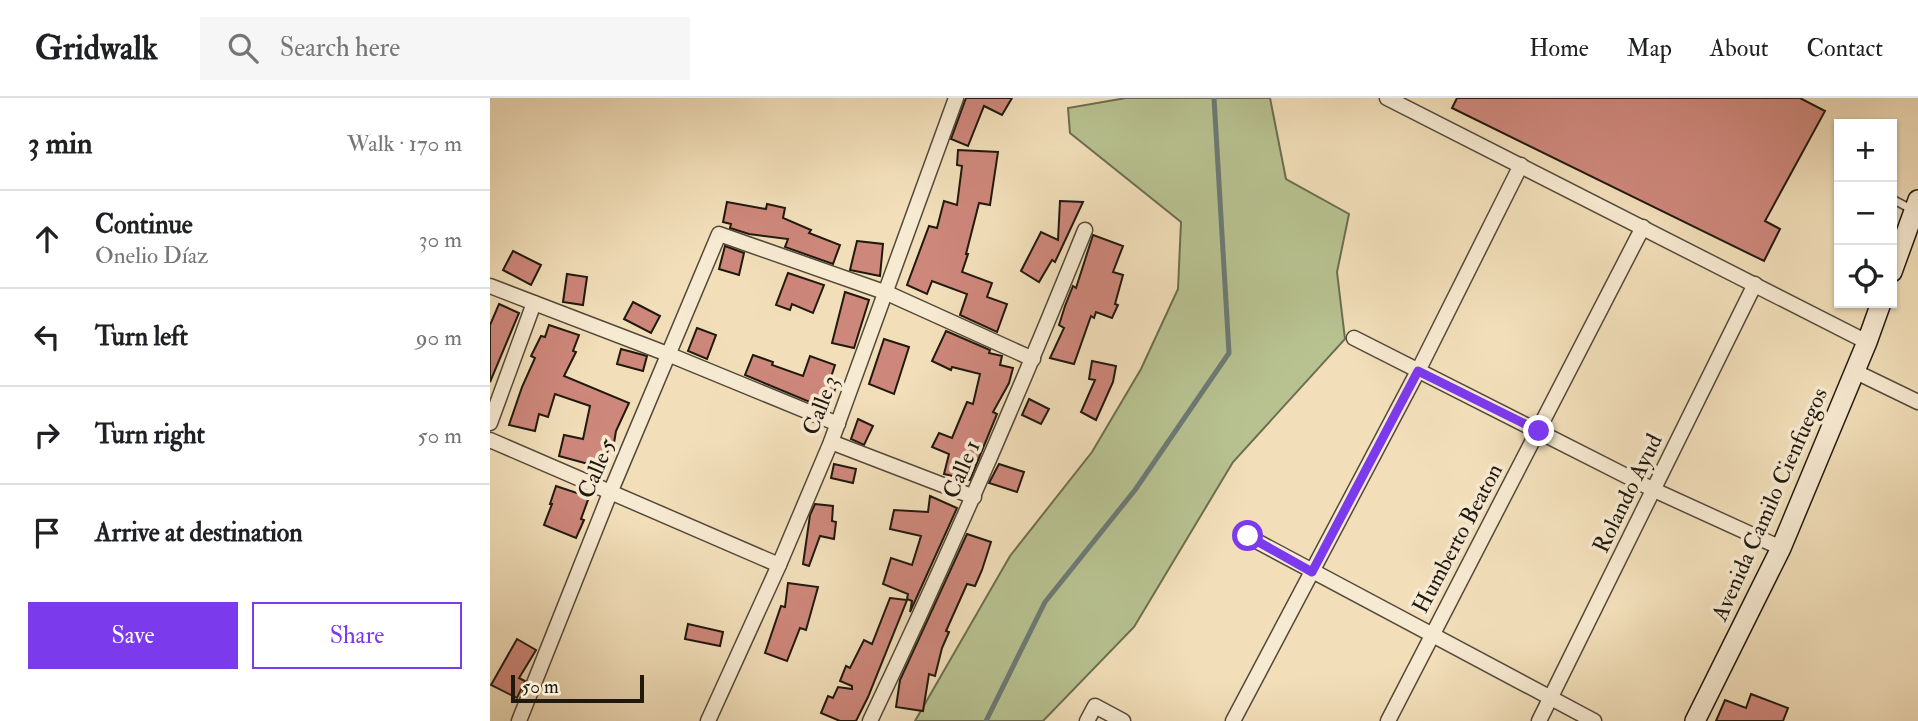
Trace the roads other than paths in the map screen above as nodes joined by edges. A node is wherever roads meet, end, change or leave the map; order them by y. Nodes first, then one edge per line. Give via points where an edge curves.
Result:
1 (956, 98) edge
2 (1387, 98) edge
3 (1521, 165) junction
4 (1897, 200) edge
5 (1916, 205) edge
6 (1643, 227) junction
7 (1084, 230) dead end
8 (1897, 258) edge
9 (1755, 284) junction
10 (490, 286) edge
11 (887, 293) junction
12 (534, 303) junction
13 (1879, 308) edge
14 (1354, 338) dead end
15 (1867, 342) junction
16 (670, 355) junction
17 (1033, 359) junction
18 (1418, 371) junction
19 (1854, 372) junction
20 (1918, 402) edge
21 (490, 423) edge
22 (838, 424) junction
23 (1539, 431) junction
24 (490, 440) edge
25 (831, 442) junction
26 (1654, 490) junction
27 (610, 493) junction
28 (974, 497) junction
29 (1248, 536) dead end
30 (1781, 548) junction
31 (779, 565) junction
32 (1312, 572) junction
33 (1432, 633) junction
34 (1550, 698) junction
35 (520, 721) edge
36 (708, 721) edge
37 (870, 721) edge
38 (1087, 721) edge
39 (1123, 721) edge
40 (1233, 721) edge
41 (1388, 721) edge
42 (1539, 721) edge
43 (1594, 721) edge
44 (1695, 721) edge

1 - 11 street, Calle 3
2 - 3 street
3 - 6 street
3 - 18 street
4 - 5 lane
5 - 8 main road
6 - 9 street
6 - 23 street, Humberto Beaton
7 - 17 street, Calle 1
9 - 15 street
9 - 26 street, Rolando Ayud
10 - 12 street
11 - 16 street, Calle 5 via 719,234
11 - 17 street
11 - 22 street, Calle 3
12 - 16 street
12 - 21 street
13 - 15 main road, Avenida Camilo Cienfuegos
14 - 18 street
15 - 19 main road, Avenida Camilo Cienfuegos
16 - 22 street
16 - 27 street, Calle 5
17 - 28 street, Calle 1
18 - 23 street
18 - 32 street
19 - 20 street
19 - 30 main road, Avenida Camilo Cienfuegos
22 - 25 street, Calle 3
23 - 26 street
23 - 33 street, Humberto Beaton
24 - 27 street
25 - 28 street
25 - 31 street, Calle 3
26 - 30 street
26 - 34 street, Rolando Ayud
27 - 31 street
27 - 35 street, Calle 5
28 - 37 street, Calle 1
29 - 32 street
30 - 44 main road, Avenida Camilo Cienfuegos
31 - 36 street, Calle 3
32 - 33 street
32 - 40 street
33 - 34 street
33 - 41 street, Humberto Beaton
34 - 42 street, Rolando Ayud
34 - 43 street
38 - 39 street via 1095,706

